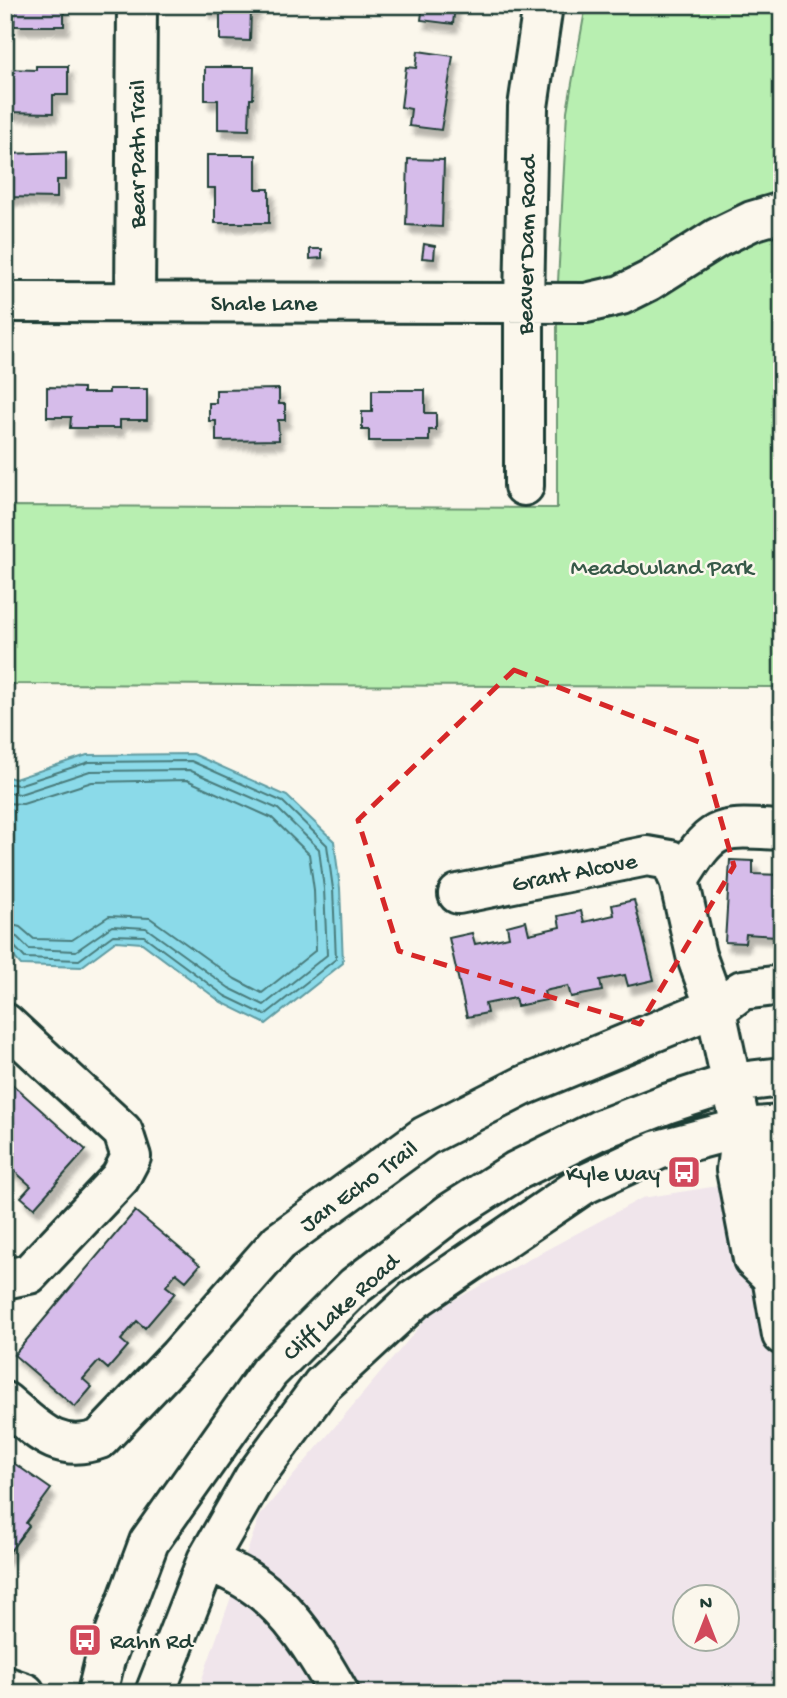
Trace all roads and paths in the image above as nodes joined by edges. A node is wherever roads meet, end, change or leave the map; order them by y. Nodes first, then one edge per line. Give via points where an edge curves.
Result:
1 (137, 5) edge
2 (543, 5) edge
3 (782, 212) edge
4 (5, 302) edge
5 (135, 302) junction
6 (524, 303) junction
7 (524, 486) dead end
8 (782, 830) edge
9 (679, 880) junction
10 (457, 894) dead end
11 (782, 985) edge
12 (716, 1010) junction
13 (5, 1023) edge
14 (782, 1077) edge
15 (731, 1083) junction
16 (782, 1125) edge
17 (741, 1128) junction
18 (779, 1215) edge
19 (772, 1277) junction
20 (5, 1279) edge
21 (782, 1335) edge
22 (5, 1402) edge
23 (207, 1560) junction
24 (5, 1686) edge
25 (25, 1693) edge
26 (97, 1693) edge
27 (155, 1693) edge
28 (339, 1693) edge

1 - 5 street, Bear Path Trail
2 - 6 street, Beaver Dam Road via 528,107
3 - 6 street, Shale Lane via 717,238 621,295 586,303
4 - 5 street, Shale Lane
5 - 6 street, Shale Lane
6 - 7 street, Beaver Dam Road
8 - 9 street via 734,828 716,833 701,844
9 - 10 street, Grant Alcove via 670,860 647,856
9 - 12 street via 696,955
11 - 12 street, Jan Echo Trail via 742,990
12 - 15 street
12 - 22 street, Jan Echo Trail via 523,1086 425,1136 279,1242 100,1438 85,1445 58,1442
13 - 20 street via 123,1132 131,1157 120,1178 29,1274
14 - 15 street, Cliff Lake Road
15 - 17 street
15 - 26 street, Cliff Lake Road via 598,1130 516,1171 450,1213 355,1286 269,1372 149,1542
16 - 17 street, Cliff Lake Road
17 - 18 street via 768,1163
17 - 19 street via 736,1170 752,1259
17 - 23 street, Cliff Lake Road via 658,1150 583,1185 415,1300 322,1385 254,1478
18 - 19 street via 781,1256
19 - 21 street
23 - 27 street, Cliff Lake Road
23 - 28 street via 270,1598 295,1625
24 - 25 street

